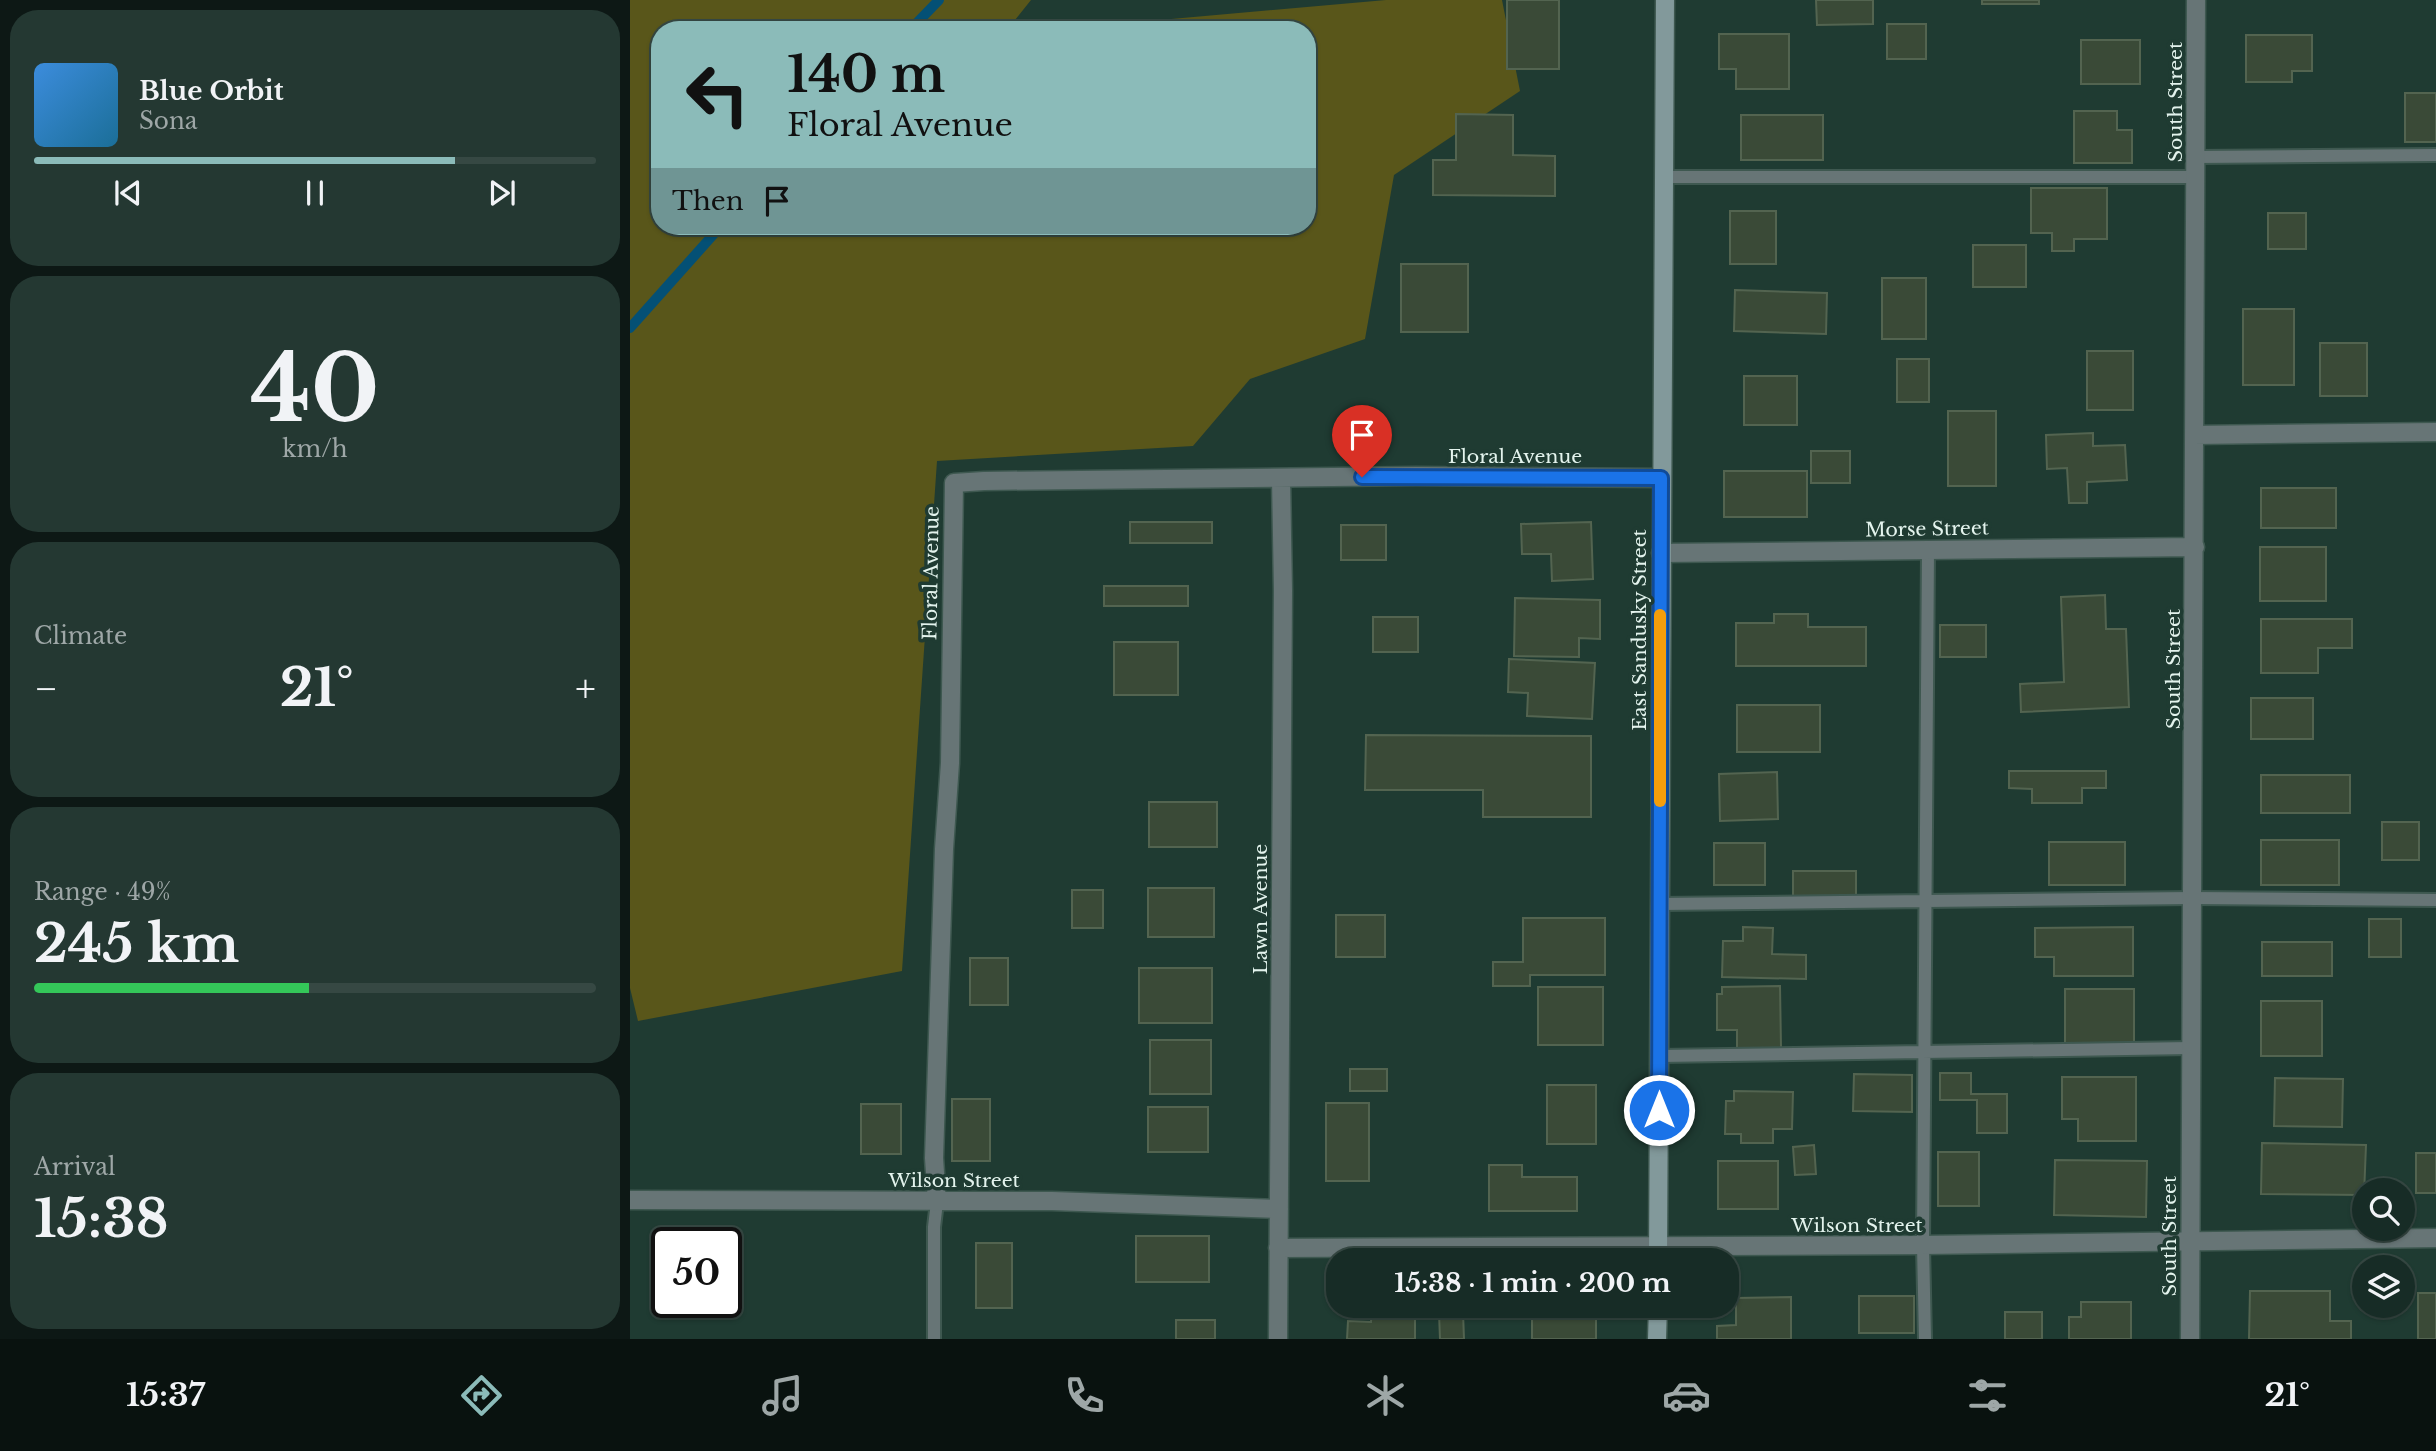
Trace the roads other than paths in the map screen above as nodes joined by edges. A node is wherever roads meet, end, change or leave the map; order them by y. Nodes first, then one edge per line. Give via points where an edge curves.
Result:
1 (1665, 0) edge
2 (2196, 0) edge
3 (2436, 155) edge
4 (2196, 156) junction
5 (1664, 177) junction
6 (2195, 177) junction
7 (2436, 432) edge
8 (2194, 435) junction
9 (1661, 478) junction
10 (1281, 479) junction
11 (2195, 547) junction
12 (1928, 550) junction
13 (1661, 553) junction
14 (2192, 898) junction
15 (2436, 900) edge
16 (1927, 901) junction
17 (1660, 904) junction
18 (2191, 1048) junction
19 (1925, 1053) junction
20 (1659, 1056) junction
21 (630, 1200) edge
22 (937, 1202) junction
23 (1279, 1209) junction
24 (2436, 1238) edge
25 (2190, 1242) junction
26 (1923, 1245) junction
27 (1278, 1248) junction
28 (1658, 1248) edge
29 (1326, 1249) edge
30 (1739, 1251) edge
31 (1658, 1318) edge
32 (934, 1339) edge
33 (1278, 1339) edge
34 (1657, 1339) edge
35 (1925, 1339) edge
36 (2190, 1339) edge

1 - 5 main road, East Sandusky Street
2 - 4 street, South Street
3 - 4 lane
4 - 6 street, South Street
5 - 6 lane
5 - 9 main road, East Sandusky Street
6 - 8 street, South Street
7 - 8 street
8 - 11 street, South Street
9 - 10 street, Floral Avenue
9 - 13 main road, East Sandusky Street
10 - 22 street, Floral Avenue via 954,483 950,763 934,1144
10 - 23 street, Lawn Avenue
11 - 12 street, Morse Street
11 - 14 street, South Street
12 - 13 street, Morse Street
12 - 16 lane
13 - 17 main road, East Sandusky Street
14 - 15 lane
14 - 16 lane
14 - 18 street, South Street
16 - 17 lane
16 - 19 lane
17 - 20 main road, East Sandusky Street
18 - 19 lane
18 - 25 street, South Street
19 - 20 lane
19 - 26 lane
20 - 28 main road, East Sandusky Street
21 - 22 street, Wilson Street
22 - 23 street, Wilson Street
22 - 32 lane
23 - 27 street, Lawn Avenue
24 - 25 street, Wilson Street
25 - 26 street, Wilson Street
25 - 36 street, South Street
26 - 30 street, Wilson Street
26 - 35 lane
27 - 29 street, Wilson Street
27 - 33 street, Lawn Avenue
31 - 34 main road

